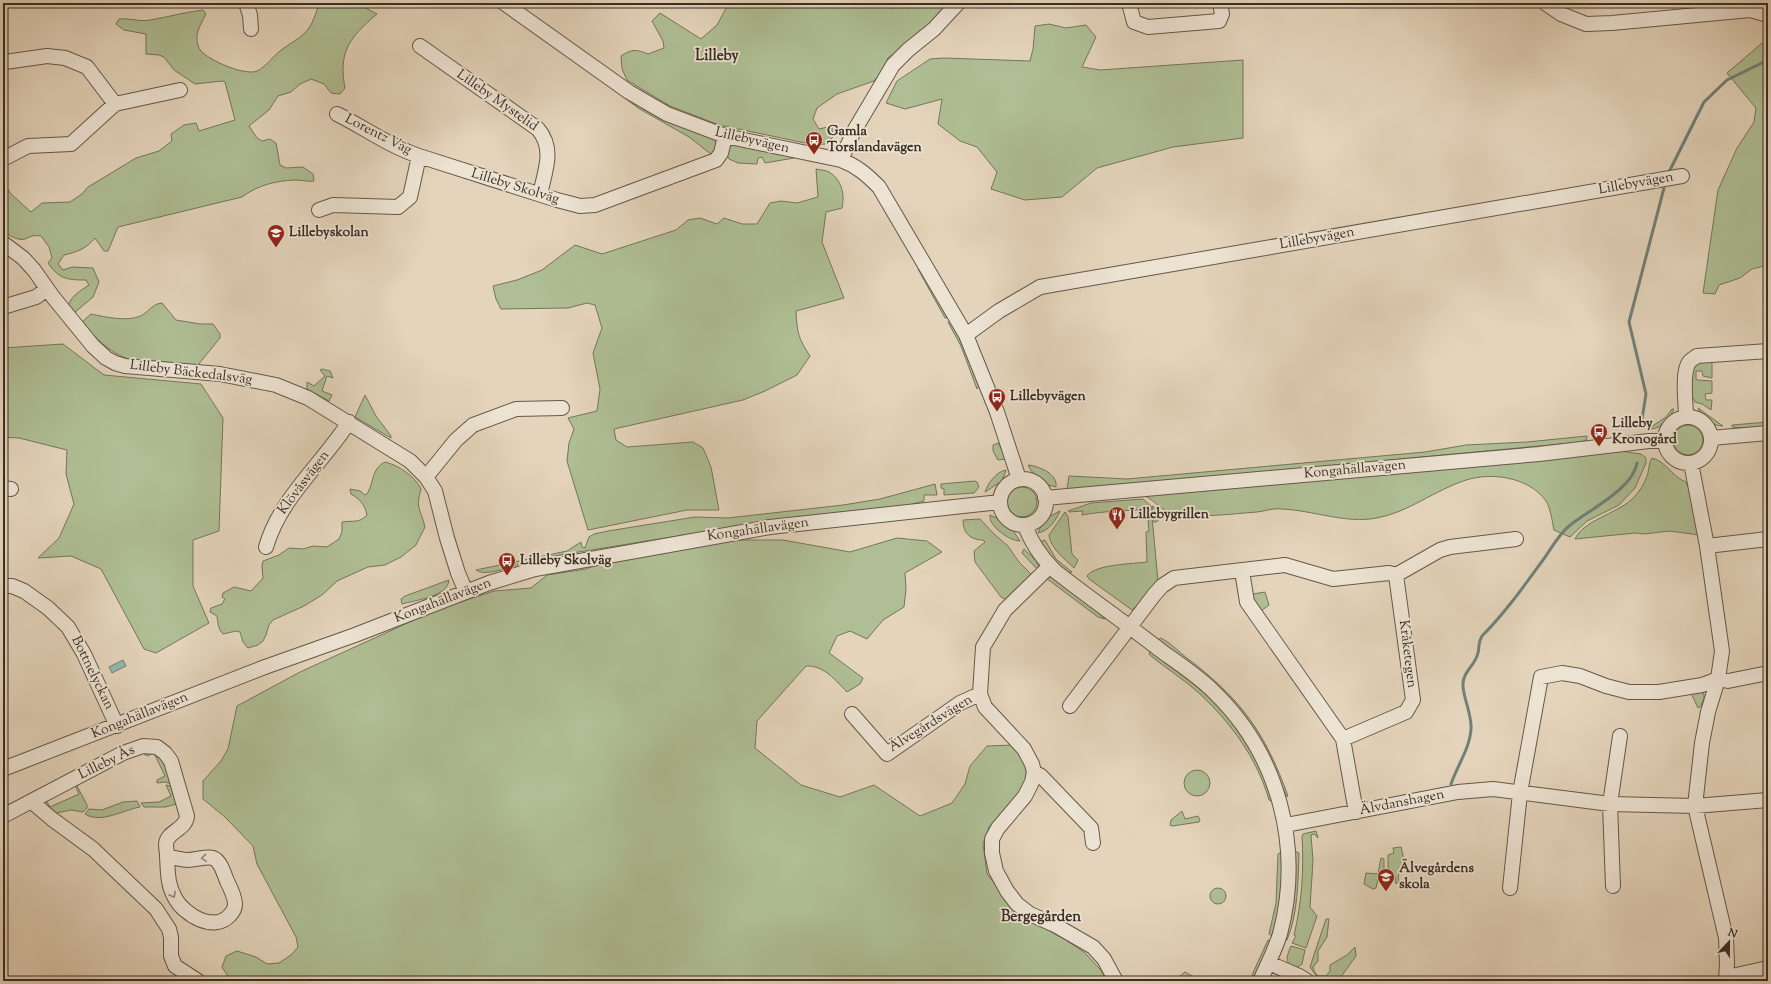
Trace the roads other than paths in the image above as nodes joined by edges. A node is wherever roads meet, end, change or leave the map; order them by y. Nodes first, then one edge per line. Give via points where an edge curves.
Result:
1 (246, 3) edge
2 (504, 3) edge
3 (958, 3) edge
4 (1129, 3) edge
5 (1220, 3) edge
6 (1545, 3) edge
7 (1768, 15) edge
8 (251, 29) dead end
9 (420, 46) dead end
10 (5, 62) dead end
11 (180, 90) dead end
12 (115, 104) junction
13 (337, 114) dead end
14 (725, 136) junction
15 (419, 156) junction
16 (3, 159) edge
17 (841, 160) junction
18 (1682, 176) dead end
19 (540, 194) junction
20 (318, 210) dead end
21 (3, 243) edge
22 (47, 289) junction
23 (3, 307) edge
24 (966, 335) junction
25 (1768, 351) edge
26 (562, 408) dead end
27 (1686, 417) junction
28 (349, 422) junction
29 (1768, 433) edge
30 (1711, 438) junction
31 (1665, 441) junction
32 (1691, 463) junction
33 (426, 477) junction
34 (1019, 479) junction
35 (1045, 498) junction
36 (1000, 502) junction
37 (1025, 525) junction
38 (1516, 539) dead end
39 (1768, 539) edge
40 (1707, 546) junction
41 (266, 547) dead end
42 (1050, 566) junction
43 (1242, 571) junction
44 (1396, 575) junction
45 (3, 586) edge
46 (466, 592) junction
47 (1130, 628) junction
48 (1768, 674) edge
49 (1718, 679) junction
50 (980, 694) junction
51 (1070, 706) dead end
52 (852, 714) dead end
53 (117, 726) junction
54 (1620, 736) dead end
55 (1343, 739) junction
56 (3, 769) edge
57 (1034, 772) junction
58 (1520, 793) junction
59 (1768, 800) edge
60 (32, 802) junction
61 (1610, 804) junction
62 (1695, 806) junction
63 (1356, 812) junction
64 (3, 816) edge
65 (1286, 825) junction
66 (1093, 843) dead end
67 (167, 857) junction
68 (1613, 886) dead end
69 (1510, 888) dead end
70 (1269, 963) junction
71 (1768, 968) edge
72 (1726, 979) edge
73 (198, 981) edge
74 (1116, 981) edge
75 (1260, 981) edge
76 (1307, 981) edge

1 - 8 street
2 - 14 street, Lillebyvägen via 652,106
3 - 17 street via 934,29 893,65 854,131
4 - 5 street via 1134,22 1148,27 1219,21 1222,14
6 - 7 street via 1561,14 1586,24 1750,10
9 - 19 street, Lilleby Mystelid via 545,136 549,152
10 - 12 street via 47,56 65,58 87,67
11 - 12 street
12 - 16 street via 71,144 28,146
13 - 15 street, Lorentz Väg via 362,126 396,148
14 - 17 street, Lillebyvägen
14 - 19 street, Lilleby Skolväg via 721,153 716,160 595,205 580,206
15 - 19 street, Lilleby Skolväg
15 - 20 street via 410,197 398,207 332,204
17 - 24 street, Lillebyvägen via 865,173 879,187
18 - 24 street, Lillebyvägen via 1040,287 999,311
21 - 22 street, Lilleby Bäckedalsväg via 23,258
22 - 23 street via 36,297
22 - 28 street, Lilleby Bäckedalsväg via 94,346 114,363 220,374 276,385 308,398
24 - 34 street, Lillebyvägen via 997,412
25 - 27 street via 1697,356 1692,359 1686,373
26 - 33 street via 516,409 473,426 456,440
27 - 30 street via 1695,418 1703,423
27 - 31 street via 1671,425 1666,432
28 - 33 street, Lilleby Bäckedalsväg via 410,461
28 - 41 street, Klövåsvägen via 279,514
29 - 30 street
30 - 32 street via 1706,454 1700,460
31 - 32 street via 1674,458
31 - 35 street, Kongahällavägen
32 - 40 street
33 - 46 street, Lilleby Bäckedalsväg via 436,491 447,538
34 - 35 street via 1036,483
34 - 36 street via 1005,487
35 - 37 street via 1041,516
36 - 37 street via 1002,513 1010,521
36 - 46 street, Kongahällavägen via 724,534 535,569 501,578
37 - 42 street via 1037,550
38 - 44 street via 1450,546
39 - 40 street
40 - 49 street via 1722,651
42 - 47 street
42 - 50 street, Älvegårdsvägen via 1005,610 983,647
43 - 44 street via 1286,565 1333,579 1390,573
43 - 47 street via 1174,578 1162,586
43 - 55 street via 1247,602
44 - 55 street, Kråketegen via 1412,700 1406,712
45 - 53 street, Bottnelyckan via 12,586 30,595 68,627 84,654
46 - 53 street, Kongahällavägen via 265,667
47 - 51 street
47 - 65 street via 1201,680 1241,722 1265,760
48 - 49 street via 1728,681
49 - 58 street via 1702,685 1667,691 1631,692 1562,673 1541,677
49 - 62 street via 1702,743
50 - 52 street, Älvegårdsvägen via 960,703 887,754
50 - 57 street, Älvegårdsvägen via 985,707 1024,749
53 - 56 street, Kongahällavägen
54 - 61 street
55 - 63 street
57 - 66 street, Älvegårdsvägen via 1041,776 1091,828
57 - 74 street via 1025,796 998,828 992,840 996,871 1016,904 1093,947 1104,959
58 - 61 street, Älvdanshagen
58 - 63 street, Älvdanshagen via 1493,789 1458,792
58 - 69 street
59 - 62 street, Älvdanshagen
60 - 64 street, Lilleby Ås
60 - 67 street, Lilleby Ås via 123,753 143,746 157,747 171,761 187,816 182,827 168,839
60 - 73 street via 93,849 156,909 169,929 171,956 175,966
61 - 62 street, Älvdanshagen
61 - 68 street
62 - 72 street via 1726,938
63 - 65 street, Älvdanshagen
65 - 70 street via 1290,865 1288,892 1280,934
67 -> 67 street, Lilleby Ås via 170,888 187,912 205,922 222,922 228,917 235,904 220,864 214,858 188,860
70 - 75 street
70 - 76 street
71 - 72 street

